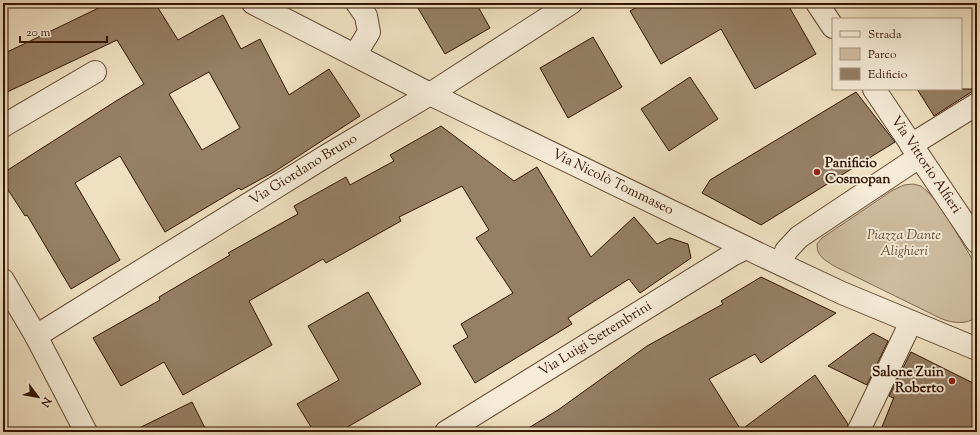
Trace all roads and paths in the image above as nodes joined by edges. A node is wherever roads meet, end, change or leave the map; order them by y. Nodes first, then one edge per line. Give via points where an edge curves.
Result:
1 (253, 3) edge
2 (357, 3) edge
3 (571, 3) edge
4 (817, 3) edge
5 (832, 26) edge
6 (355, 56) junction
7 (95, 72) dead end
8 (875, 90) edge
9 (430, 94) junction
10 (977, 104) edge
11 (3, 126) edge
12 (915, 151) junction
13 (977, 242) edge
14 (746, 248) junction
15 (781, 264) junction
16 (3, 280) edge
17 (911, 322) junction
18 (36, 336) junction
19 (971, 344) edge
20 (86, 432) edge
21 (446, 432) edge
22 (858, 432) edge

1 - 6 street, Via Nicolò Tommaseo
2 - 6 street via 366,16 369,32
3 - 9 street, Via Giordano Bruno
4 - 5 street
6 - 9 street, Via Nicolò Tommaseo
7 - 11 street
8 - 12 street, Via Vittorio Alfieri
9 - 14 street, Via Nicolò Tommaseo
9 - 18 street, Via Giordano Bruno
10 - 12 street
12 - 13 street, Via Vittorio Alfieri
12 - 15 street via 798,237 786,251
14 - 15 street, Via Nicolò Tommaseo
14 - 21 street, Via Luigi Settembrini
15 - 17 street, Via Nicolò Tommaseo
16 - 18 street
17 - 19 street, Via Nicolò Tommaseo
17 - 22 street
18 - 20 street

